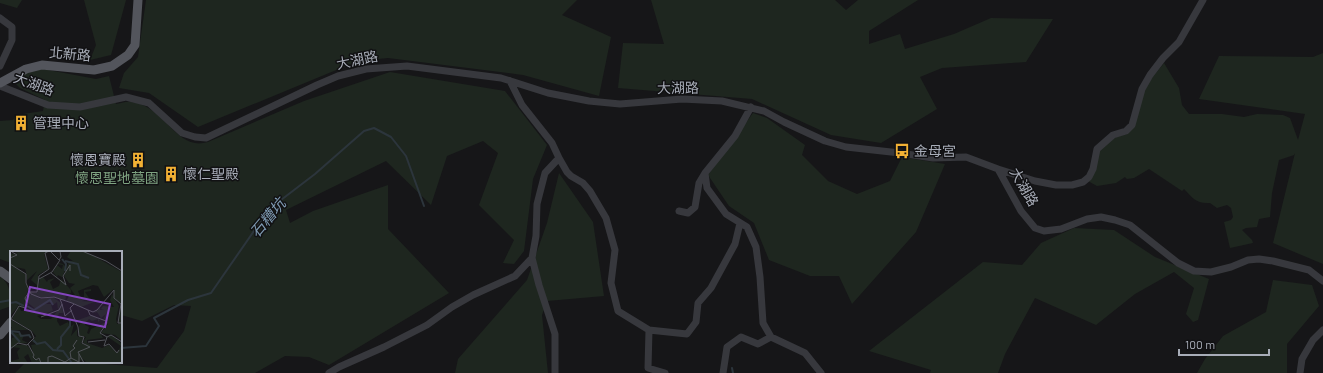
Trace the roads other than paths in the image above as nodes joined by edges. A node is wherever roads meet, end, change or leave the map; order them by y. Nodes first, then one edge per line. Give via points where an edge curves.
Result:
1 (138, 0) edge
2 (1203, 0) edge
3 (0, 18) edge
4 (0, 66) edge
5 (510, 81) junction
6 (0, 84) edge
7 (751, 107) junction
8 (559, 158) junction
9 (998, 169) junction
10 (705, 173) junction
11 (679, 211) dead end
12 (740, 223) junction
13 (532, 258) junction
14 (0, 267) edge
15 (10, 270) edge
16 (0, 271) edge
17 (10, 278) edge
18 (1323, 280) edge
19 (10, 323) edge
20 (10, 330) edge
21 (649, 330) junction
22 (1323, 330) edge
23 (771, 336) junction
24 (0, 337) edge
25 (329, 373) edge
26 (555, 373) edge
27 (665, 373) edge
28 (723, 373) edge
29 (821, 373) edge
30 (1300, 373) edge

1 - 6 main road, 北新路 via 135,45 128,55 112,66 94,70 42,65 26,69
2 - 9 street via 1179,42 1150,75 1142,90 1132,125 1126,131 1113,135 1097,150 1093,169 1083,182 1056,185
3 - 4 street, 大湖路 via 12,27 12,40
5 - 6 street, 大湖路 via 407,66 366,69 338,76 317,85 206,138 182,133 149,103 126,97 80,108 48,105
5 - 7 street, 大湖路 via 589,102 620,104 682,99 716,100
5 - 8 street via 522,105 552,143
7 - 9 street, 大湖路 via 825,141 846,147 933,158 966,157
7 - 10 street via 735,136
8 - 13 street via 545,173 537,204
8 - 21 street via 567,172 590,191 606,218 615,250 611,283 618,311
9 - 18 street, 大湖路 via 1020,210 1035,228 1044,231 1061,230 1087,219 1108,218 1130,226 1178,263 1194,270 1211,272 1248,260 1266,260 1309,270
10 - 11 street via 699,183 695,207 688,213
10 - 12 street via 707,188 726,214
12 - 21 street via 735,244 711,288 698,303 696,322 687,334
12 - 23 street via 747,227 756,247 763,323
13 - 25 street via 515,276 473,295 427,325
13 - 26 street via 555,334
14 - 15 main road
16 - 17 main road
19 - 24 main road
20 - 24 main road
21 - 27 street via 648,368
22 - 30 street via 1302,358
23 - 28 street via 758,344 741,336 727,347
23 - 29 street via 805,353

